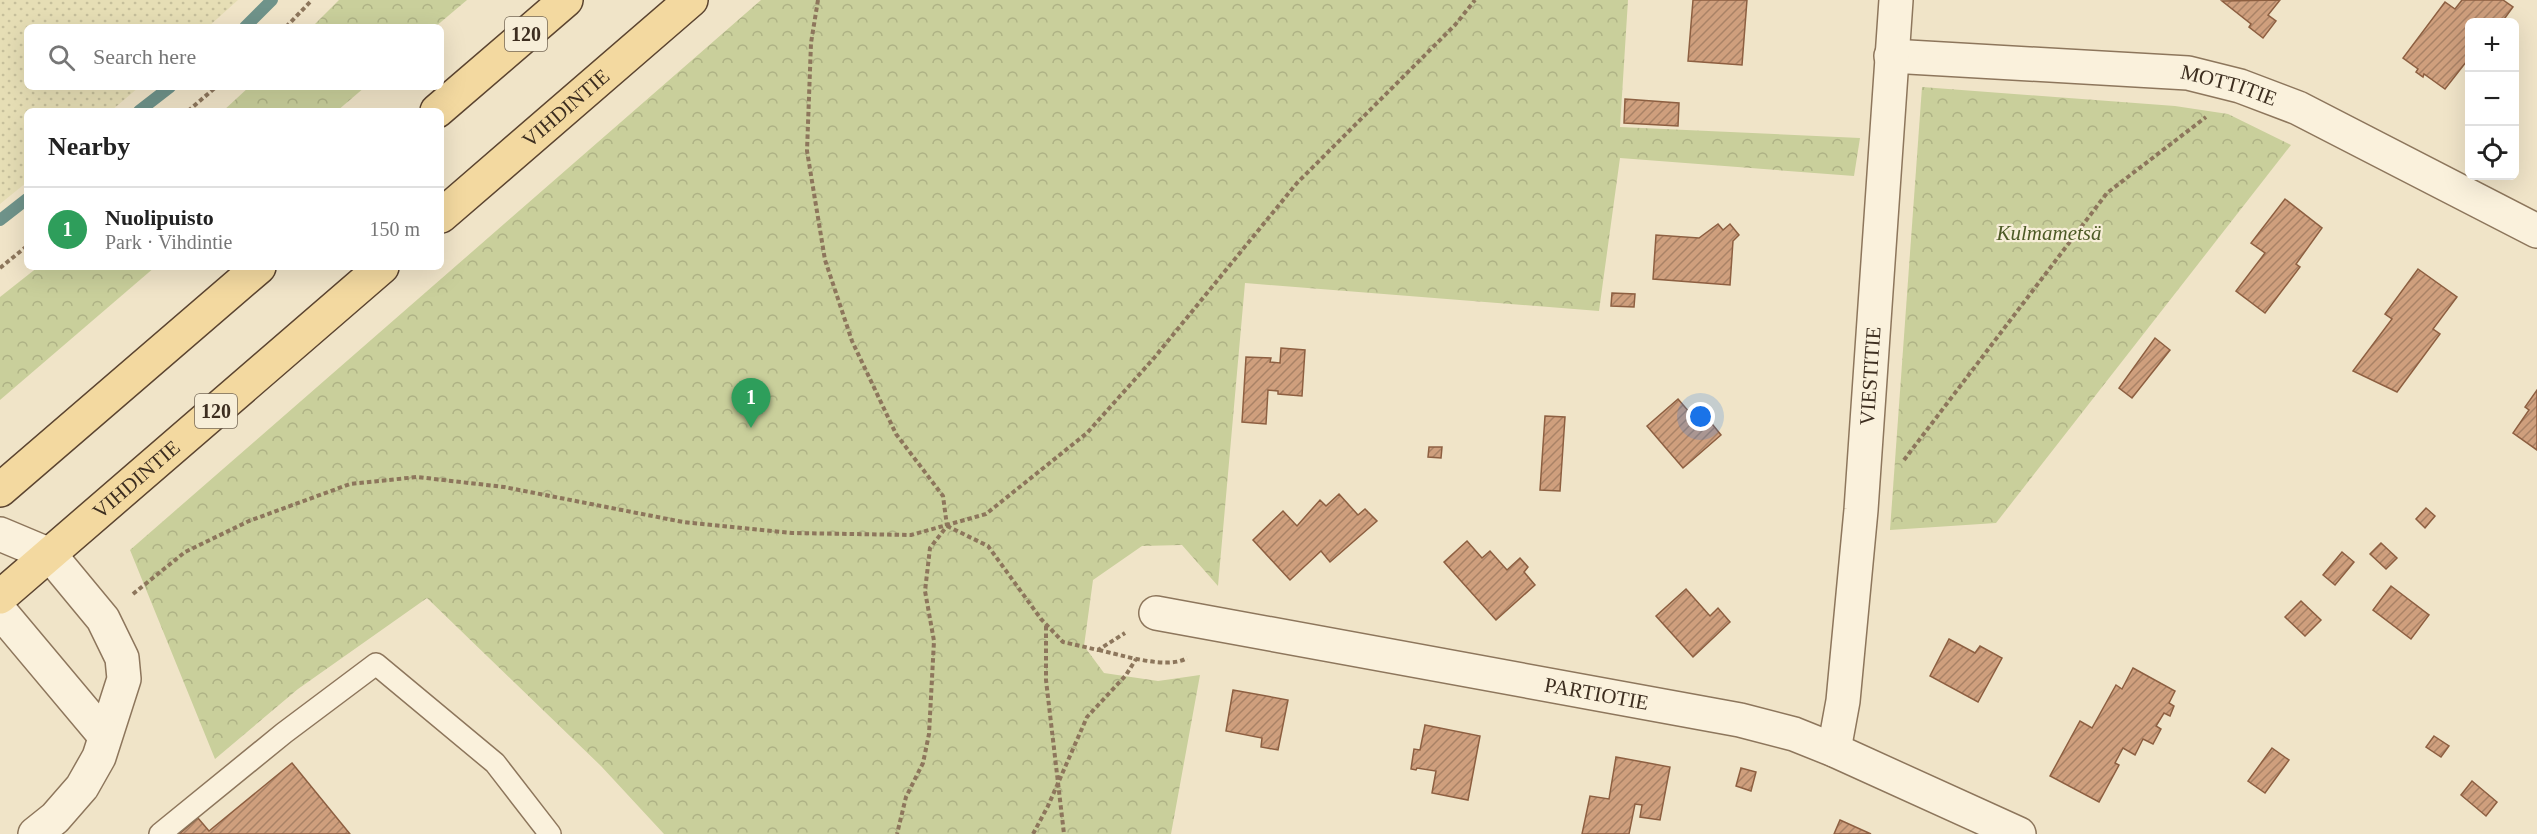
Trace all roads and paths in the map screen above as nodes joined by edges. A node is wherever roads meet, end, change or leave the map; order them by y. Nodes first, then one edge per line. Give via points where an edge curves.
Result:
1 (312, 0) edge
2 (566, 0) edge
3 (691, 0) edge
4 (818, 0) edge
5 (1475, 0) edge
6 (1896, 0) edge
7 (289, 24) edge
8 (1891, 56) junction
9 (212, 90) edge
10 (192, 108) edge
11 (440, 108) edge
12 (2208, 116) dead end
13 (444, 213) edge
14 (2537, 231) edge
15 (24, 248) edge
16 (0, 268) edge
17 (256, 270) edge
18 (379, 270) edge
19 (1903, 461) dead end
20 (0, 490) edge
21 (947, 526) junction
22 (0, 534) edge
23 (50, 555) junction
24 (129, 596) dead end
25 (0, 597) edge
26 (0, 611) edge
27 (1156, 613) joint
28 (1047, 624) junction
29 (1098, 650) junction
30 (1188, 658) dead end
31 (1136, 659) junction
32 (104, 735) junction
33 (1834, 750) junction
34 (1057, 788) junction
35 (35, 834) edge
36 (160, 834) edge
37 (550, 834) edge
38 (897, 834) edge
39 (1033, 834) edge
40 (1064, 834) edge
41 (2019, 834) edge

1 - 7 path
2 - 11 main road, 120
3 - 13 main road, VIHDINTIE
4 - 21 path via 811,43 807,150 825,260 852,341 896,434 942,496
5 - 21 path via 1455,25 1298,183 1087,433 986,514
6 - 8 street, VIESTITIE
8 - 14 street, MOTTITIE via 2188,73 2240,86 2298,108
8 - 33 street, VIESTITIE via 1861,510 1843,701
9 - 10 path
12 - 19 path via 2107,193
15 - 16 path
17 - 20 main road
18 - 23 main road, VIHDINTIE / 120
21 - 24 path via 911,535 792,533 683,522 504,487 417,477 350,484 249,521 185,552
21 - 28 path via 988,546
21 - 38 path via 930,549 925,591 934,641 929,734 923,763 906,797
22 - 23 street
23 - 25 main road, VIHDINTIE / 120
23 - 32 street via 103,619 122,658 124,680
26 - 32 street
27 - 29 path
27 - 33 street, PARTIOTIE via 1740,720 1794,734
28 - 29 path via 1063,642
28 - 34 path via 1046,680
29 - 31 path
30 - 31 path via 1178,664
31 - 34 path via 1087,717
32 - 35 street via 99,757 82,787
33 - 41 street, PARTIOTIE
34 - 39 path
34 - 40 path
36 - 37 lane via 376,664 495,764

